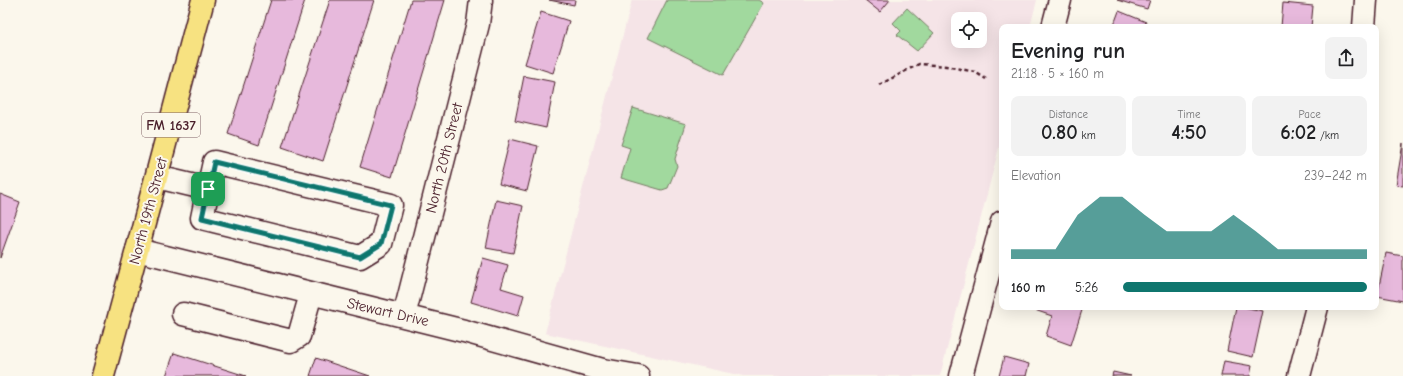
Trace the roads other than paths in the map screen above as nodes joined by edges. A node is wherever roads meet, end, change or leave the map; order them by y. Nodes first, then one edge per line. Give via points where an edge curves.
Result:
1 (203, 0) edge
2 (481, 0) edge
3 (1060, 0) edge
4 (1366, 0) edge
5 (1054, 24) edge
6 (1364, 24) edge
7 (157, 177) junction
8 (208, 189) junction
9 (999, 233) edge
10 (138, 250) junction
11 (311, 294) junction
12 (1316, 310) edge
13 (182, 314) dead end
14 (404, 316) junction
15 (602, 373) edge
16 (102, 376) edge
17 (638, 376) edge
18 (961, 376) edge
19 (1299, 376) edge

1 - 7 main road, North 19th Street / FM 1637
2 - 14 street, North 20th Street via 478,24
3 - 5 street
4 - 6 street
7 - 8 street
7 - 10 main road, North 19th Street / FM 1637
8 - 8 street via 202,218 360,257 381,244 391,205 214,162
9 - 18 street
10 - 11 street, Stewart Drive
10 - 16 main road, North 19th Street / FM 1637
11 - 13 street via 299,336 291,341
11 - 14 street, Stewart Drive
12 - 19 street
14 - 15 street, Stewart Drive via 464,331
15 - 17 street, Stewart Drive

